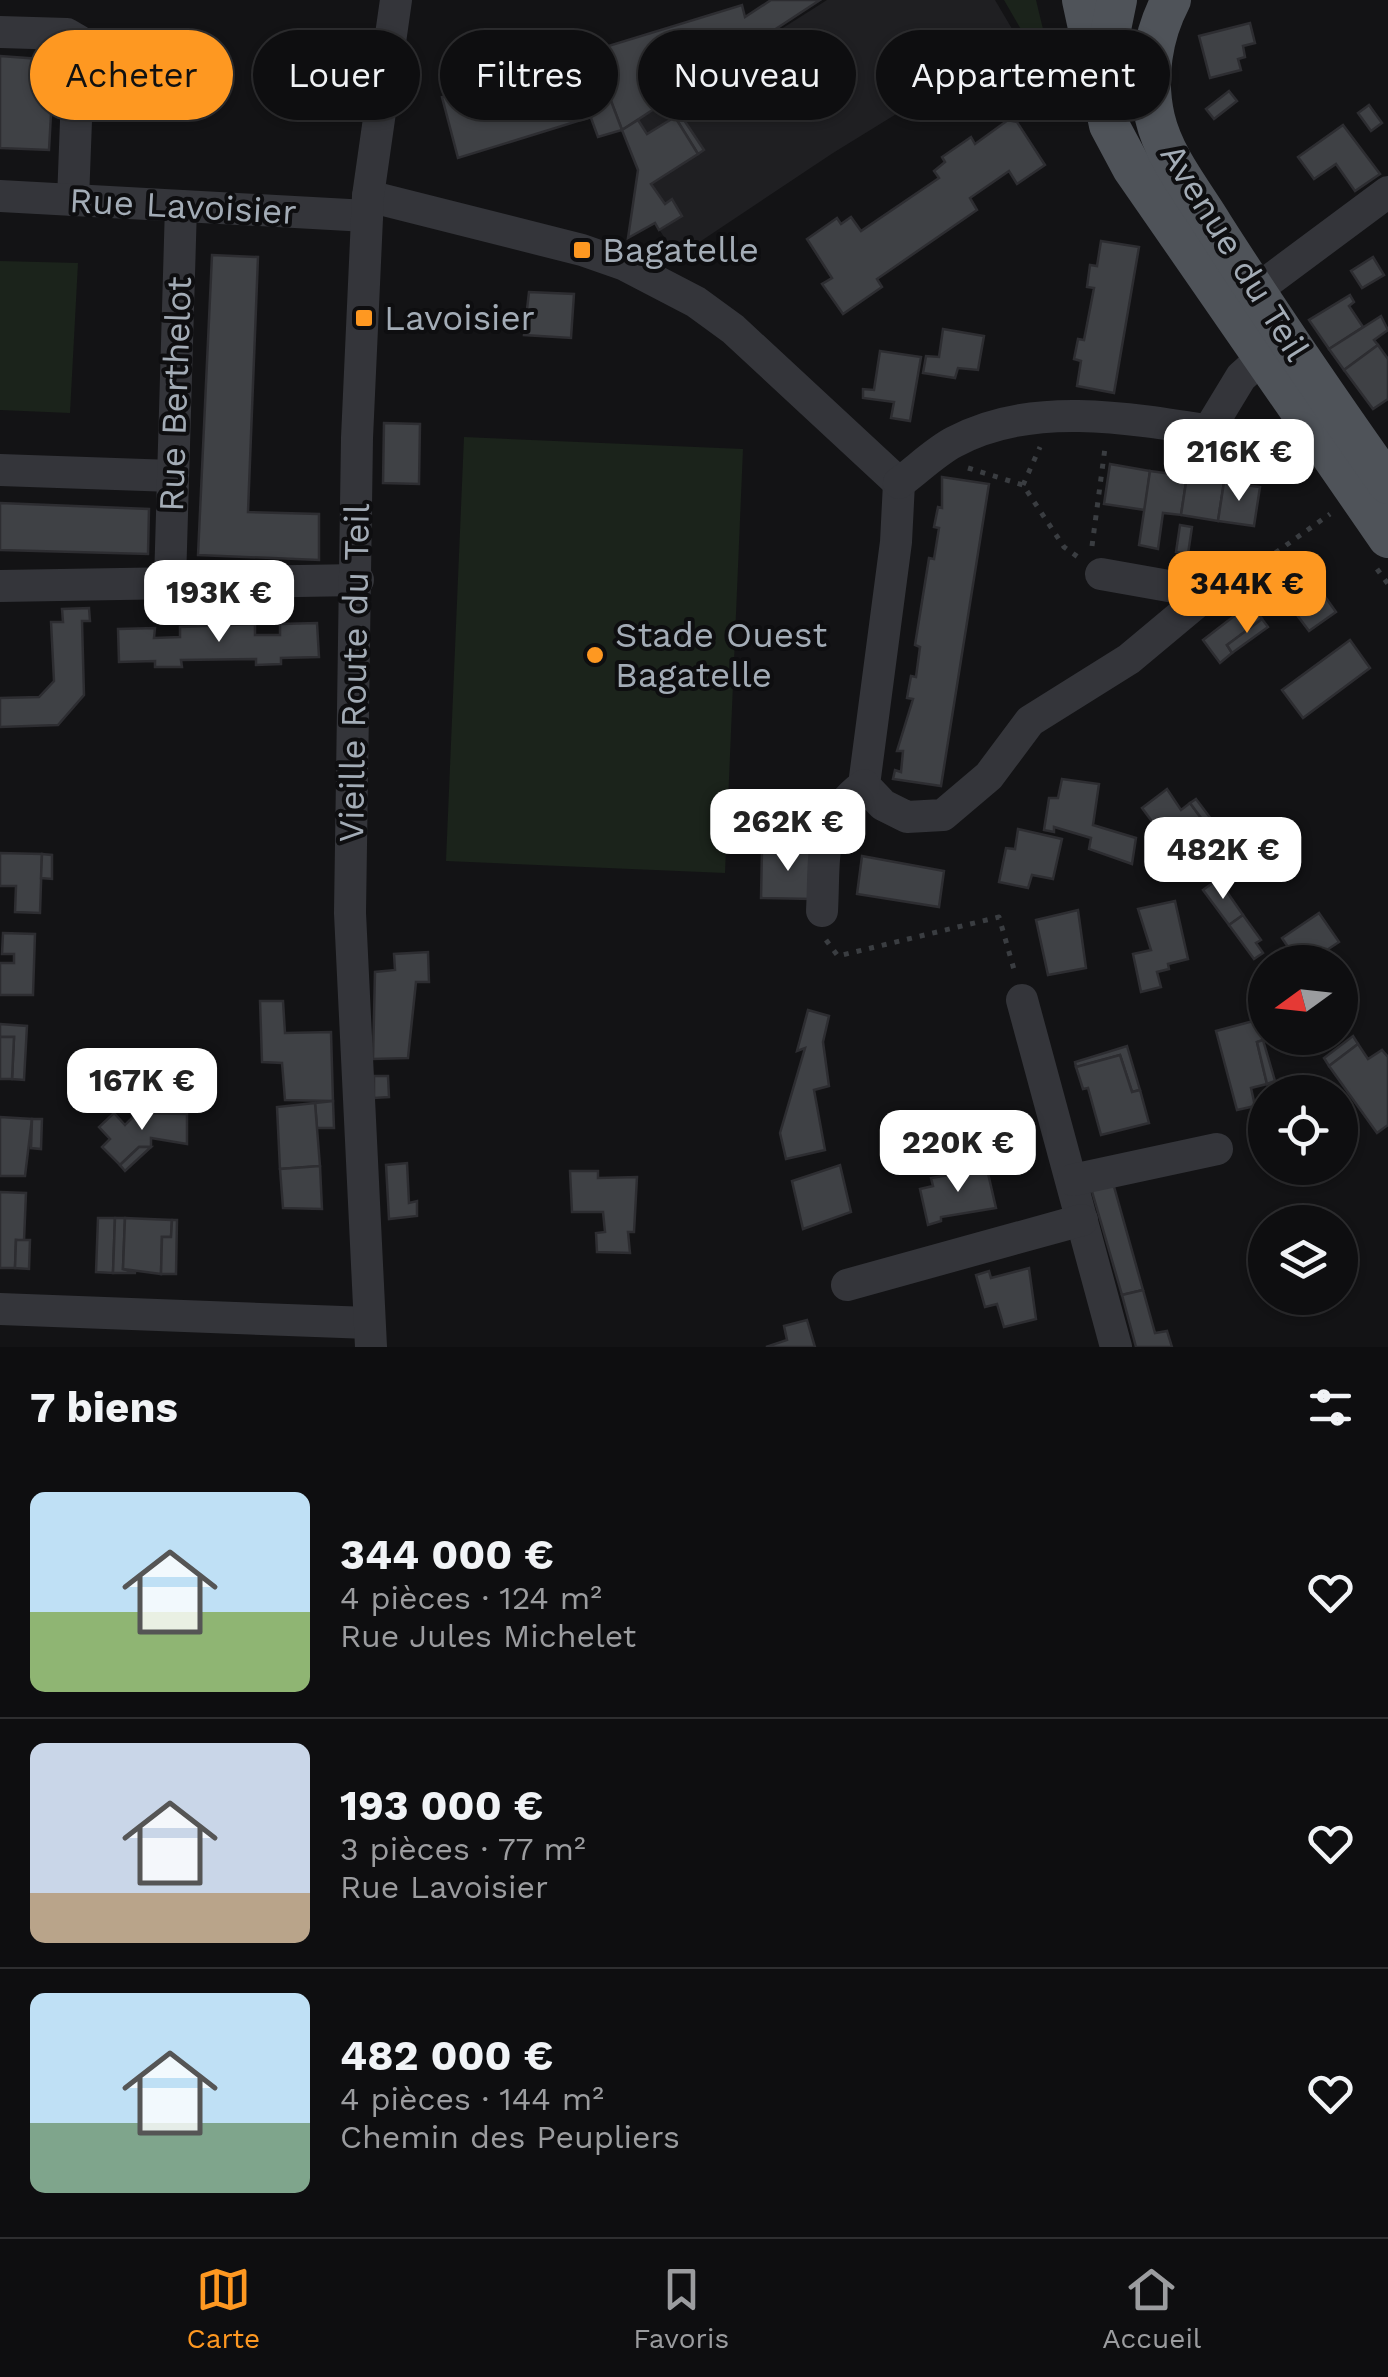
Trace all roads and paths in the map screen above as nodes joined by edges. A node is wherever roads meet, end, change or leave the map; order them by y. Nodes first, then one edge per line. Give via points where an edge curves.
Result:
1 (396, 0) edge
2 (1082, 0) edge
3 (1118, 0) edge
4 (1171, 0) edge
5 (1089, 30) edge
6 (1110, 30) edge
7 (0, 32) edge
8 (1109, 120) edge
9 (1388, 192) edge
10 (0, 196) edge
11 (73, 200) junction
12 (181, 206) junction
13 (368, 206) junction
14 (1255, 291) junction
15 (1261, 359) junction
16 (1109, 420) junction
17 (1207, 433) junction
18 (1322, 447) junction
19 (1362, 448) junction
20 (933, 458) junction
21 (0, 470) edge
22 (173, 476) junction
23 (899, 483) junction
24 (1388, 484) edge
25 (1334, 511) dead end
26 (1388, 538) edge
27 (1097, 571) junction
28 (358, 580) junction
29 (170, 582) junction
30 (0, 586) edge
31 (1208, 593) junction
32 (864, 785) junction
33 (822, 911) joint
34 (1022, 1000) joint
35 (1217, 1149) dead end
36 (1073, 1180) junction
37 (1082, 1220) junction
38 (848, 1285) dead end
39 (0, 1310) edge
40 (370, 1335) edge
41 (1116, 1347) edge

1 - 13 street, Vieille Route du Teil
2 - 5 main road, Avenue du Teil
3 - 6 main road
4 - 14 main road, Avenue du Teil via 1156,36 1155,119 1169,155
7 - 11 street via 67,34 80,41
8 - 15 main road, Avenue du Teil via 1132,168
9 - 14 street
10 - 11 street, Rue Lavoisier
11 - 12 street, Rue Lavoisier
12 - 13 street, Rue Lavoisier
12 - 22 street, Rue Berthelot
13 - 23 street, Rue Lavoisier via 582,250 696,302
13 - 28 street, Vieille Route du Teil
14 - 19 main road, Avenue du Teil
15 - 17 street via 1241,377
15 - 18 main road, Avenue du Teil
16 - 17 street
16 - 20 street via 1023,418 953,442
16 - 27 path via 1091,550
17 - 18 street
18 - 19 street
18 - 26 main road, Avenue du Teil
19 - 24 main road, Avenue du Teil
20 - 23 street
20 - 27 path via 1023,486 1064,546
21 - 22 street
22 - 29 street, Rue Berthelot
23 - 32 street
25 - 31 path via 1260,566
27 - 31 street
28 - 29 street
28 - 40 street, Vieille Route du Teil via 350,913
29 - 30 street
31 - 32 street via 1129,658 1030,722 989,776 943,815 908,817 882,805
32 - 33 street via 843,800 827,826
33 - 34 path via 822,934 838,956 999,918
34 - 36 street
35 - 36 street
36 - 37 street
37 - 38 street
37 - 41 street
39 - 40 street

